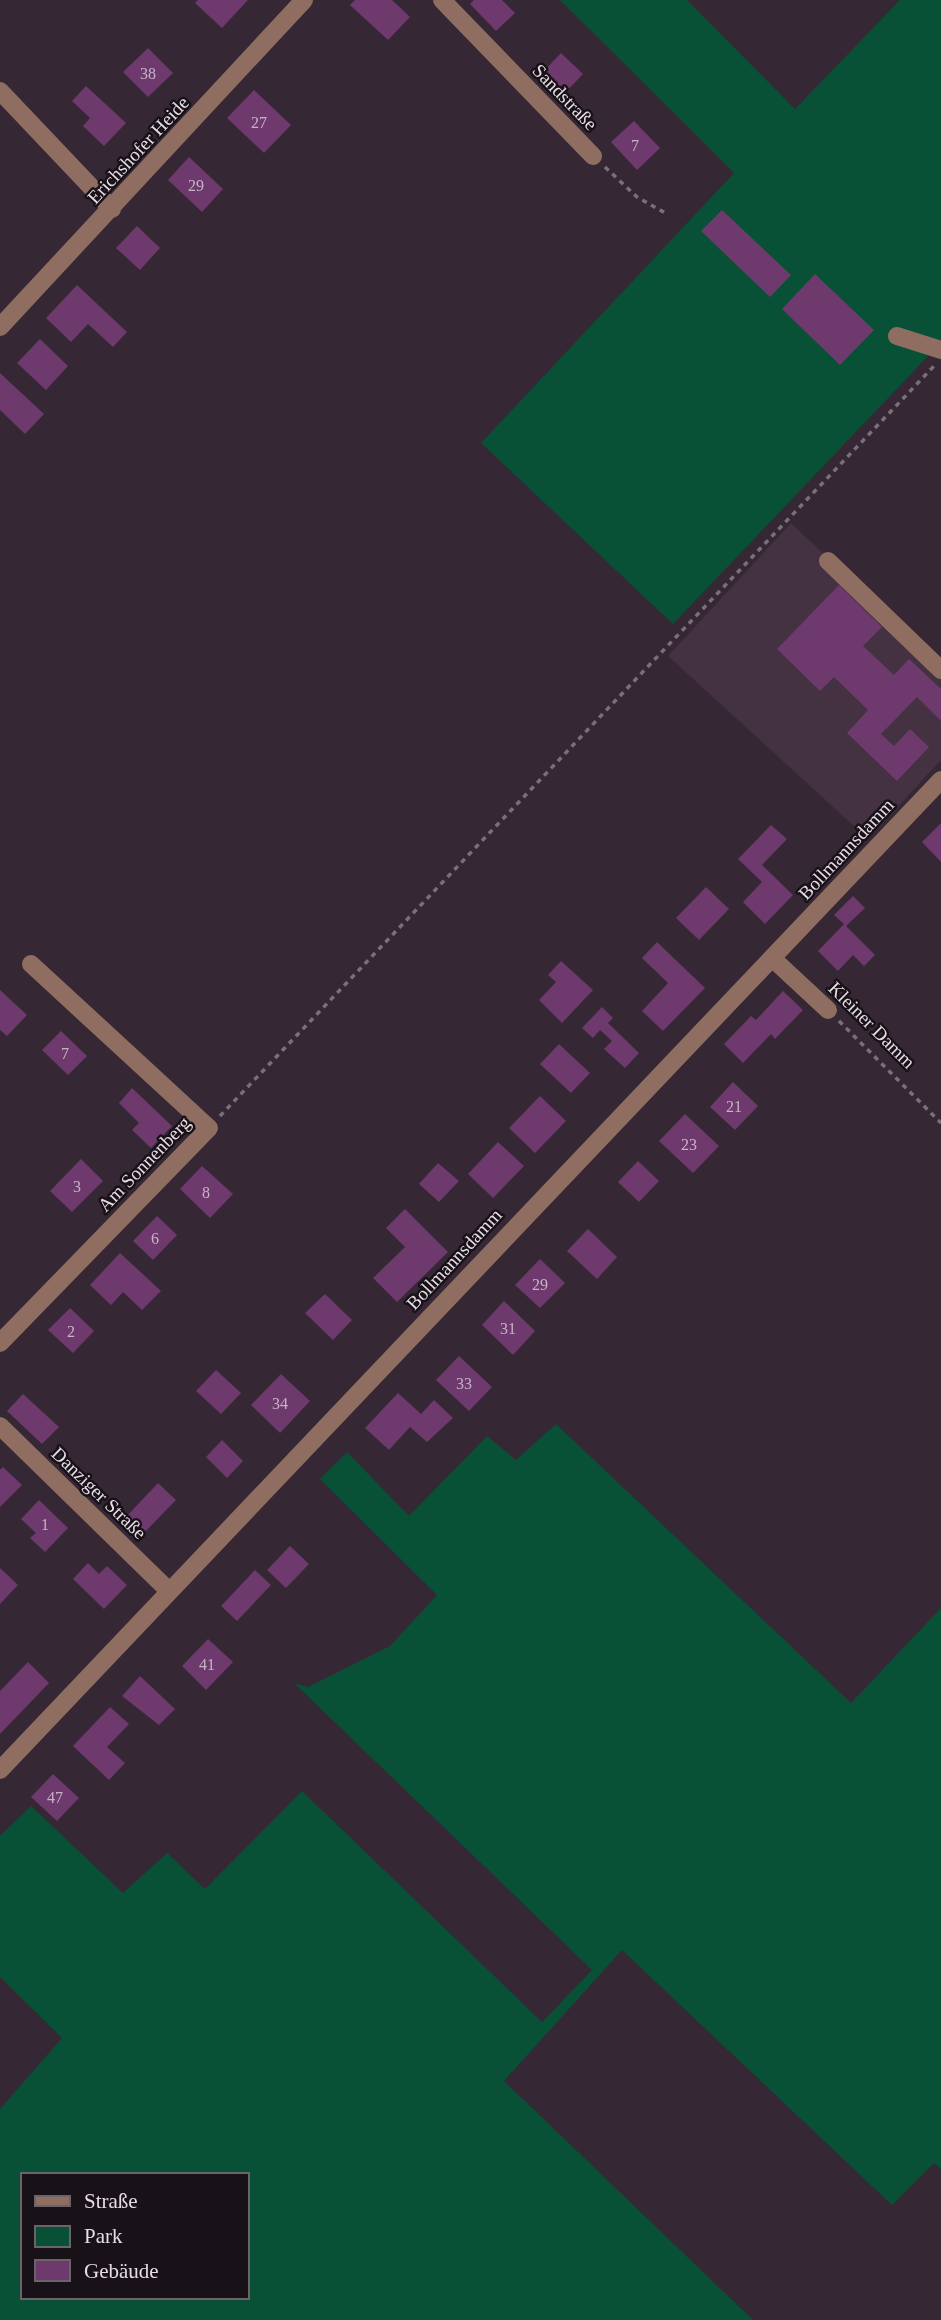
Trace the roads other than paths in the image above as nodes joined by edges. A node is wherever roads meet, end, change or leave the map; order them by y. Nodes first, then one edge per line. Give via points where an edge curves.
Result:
1 (304, 0) edge
2 (442, 0) edge
3 (0, 91) edge
4 (593, 156) road end
5 (113, 209) junction
6 (0, 327) edge
7 (897, 336) dead end
8 (941, 350) edge
9 (828, 561) dead end
10 (941, 670) edge
11 (941, 779) edge
12 (772, 958) junction
13 (31, 964) dead end
14 (828, 1010) road end
15 (0, 1343) edge
16 (0, 1426) edge
17 (168, 1590) junction
18 (0, 1770) edge

1 - 5 street, Erichshofer Heide
2 - 4 street, Sandstraße
3 - 5 street
5 - 6 street, Erichshofer Heide
7 - 8 street
9 - 10 street
11 - 12 street, Bollmannsdamm
12 - 14 street, Kleiner Damm
12 - 17 street, Bollmannsdamm
13 - 15 street, Am Sonnenberg via 209,1128
16 - 17 street, Danziger Straße
17 - 18 street, Bollmannsdamm

